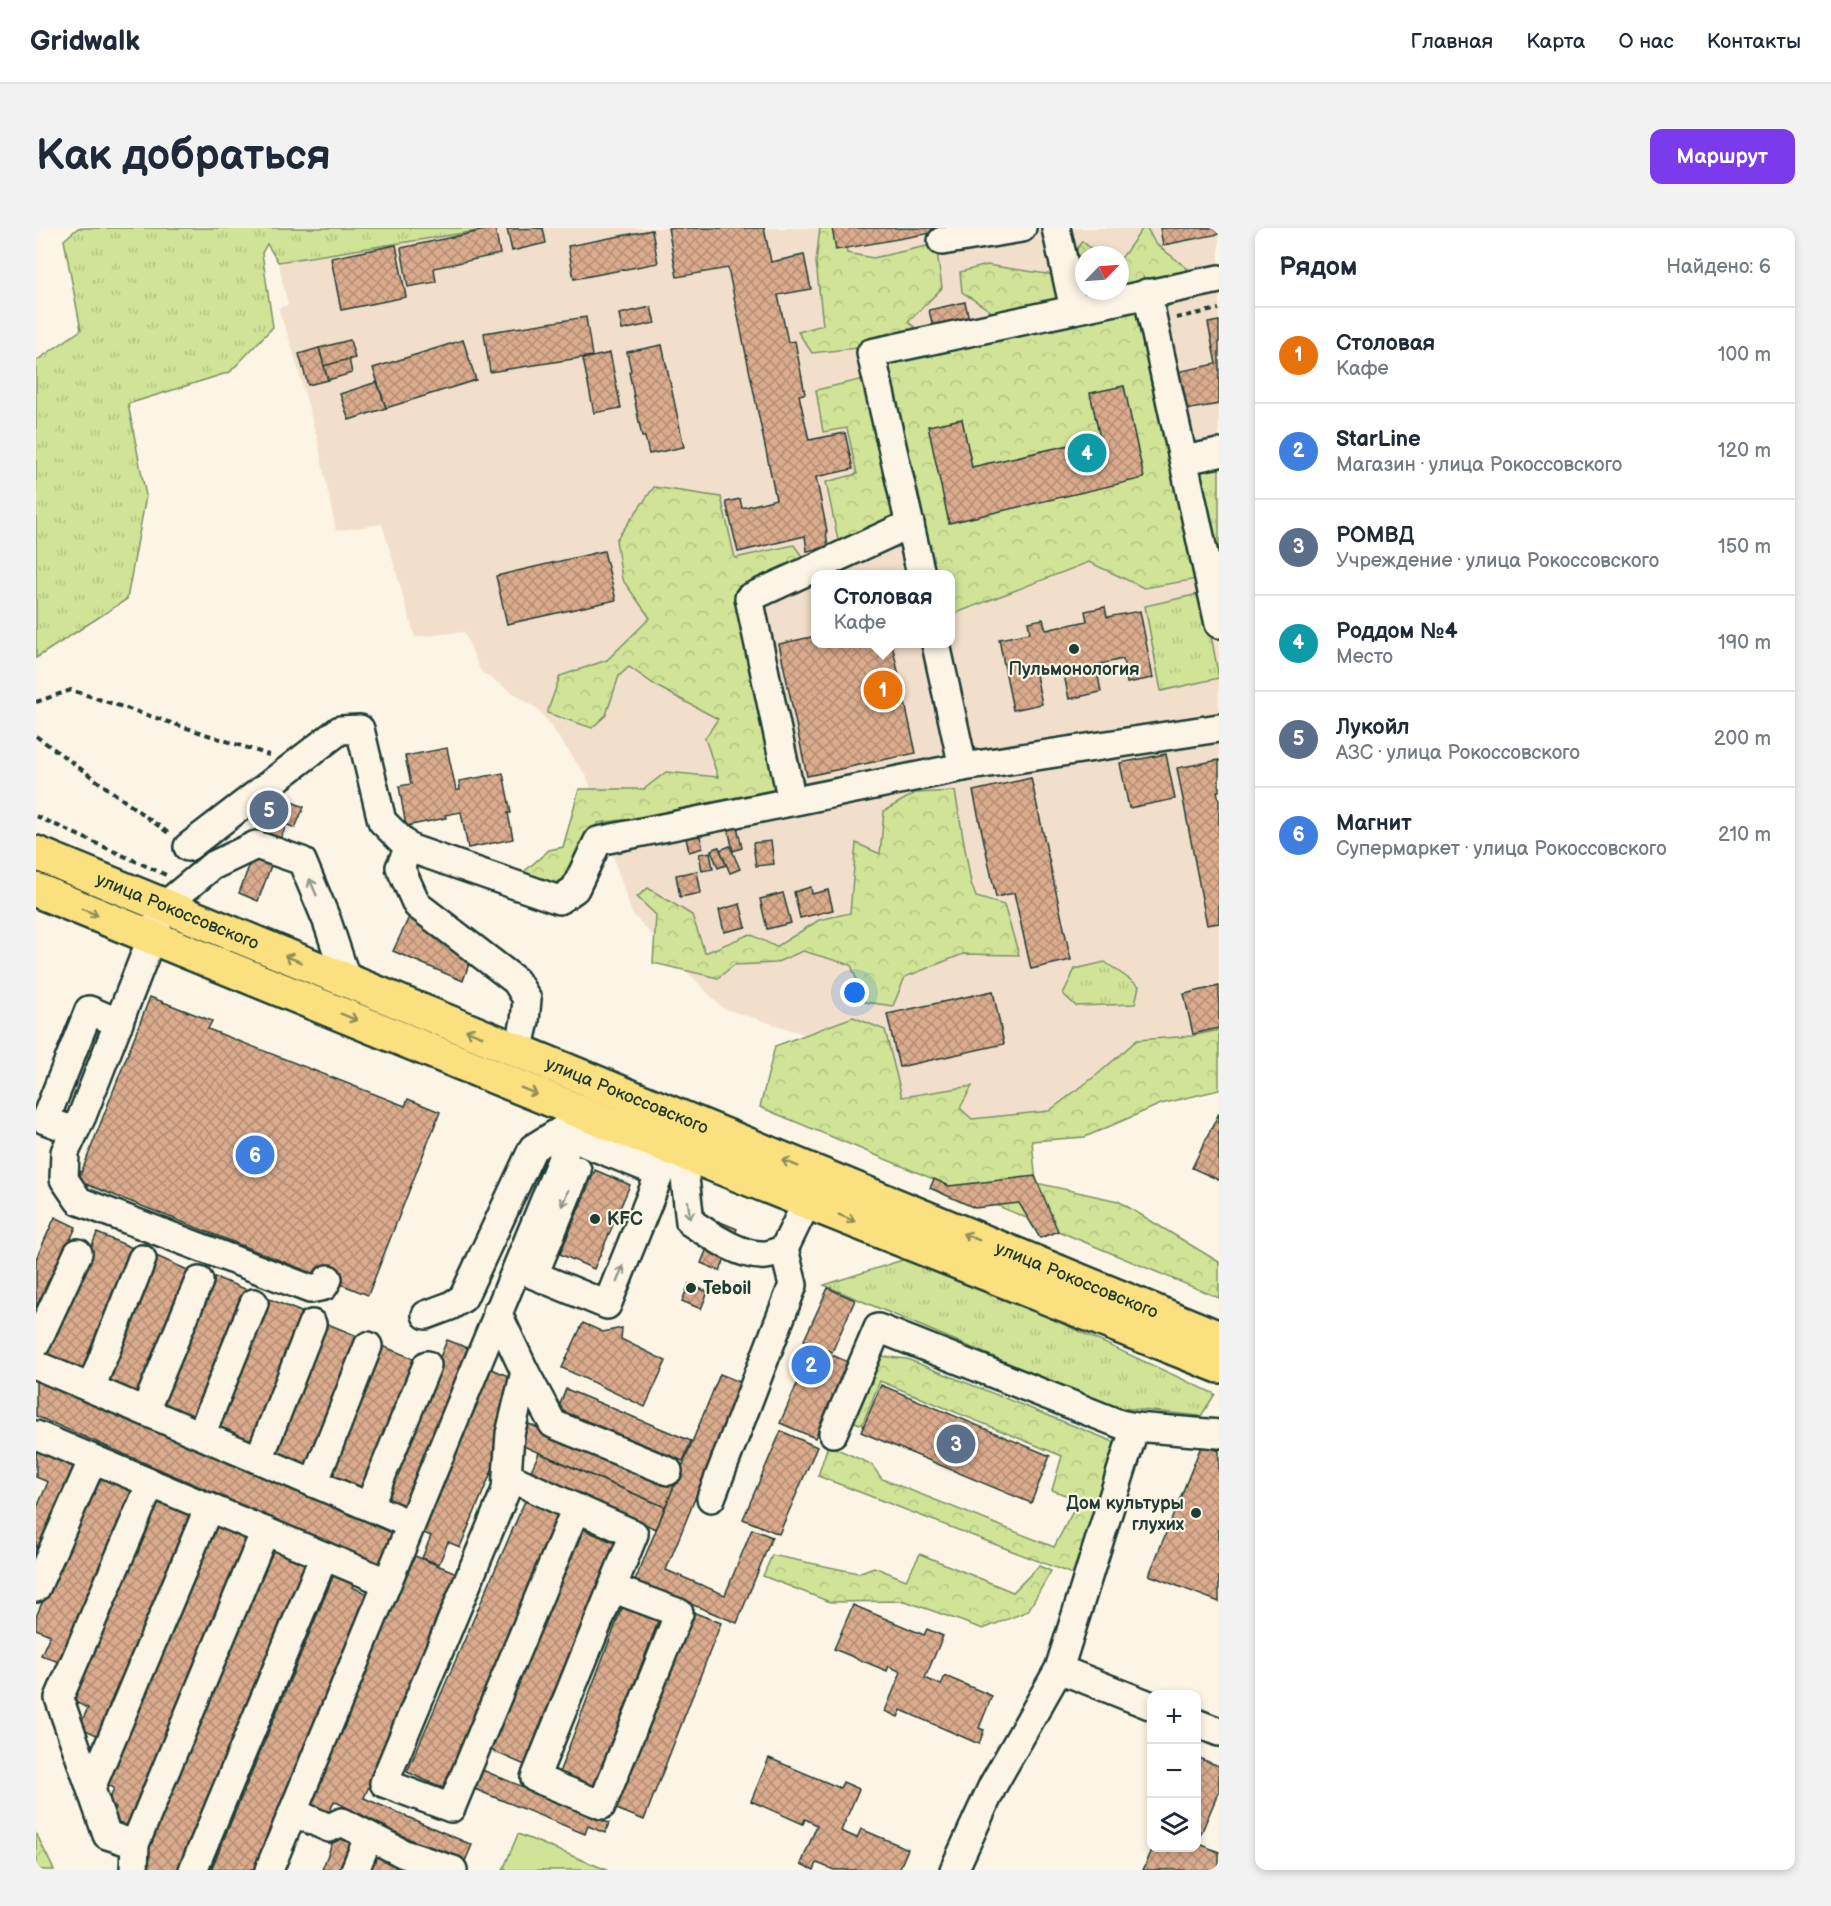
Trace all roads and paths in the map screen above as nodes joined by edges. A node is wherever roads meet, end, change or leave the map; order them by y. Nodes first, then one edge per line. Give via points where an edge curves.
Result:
1 (1022, 228) edge
2 (1056, 228) edge
3 (942, 241) dead end
4 (1219, 279) edge
5 (1147, 293) junction
6 (1074, 309) junction
7 (1219, 309) edge
8 (1153, 323) junction
9 (1219, 453) edge
10 (1184, 460) junction
11 (909, 524) junction
12 (920, 570) edge
13 (1219, 624) edge
14 (937, 648) edge
15 (36, 702) edge
16 (1219, 728) edge
17 (36, 736) edge
18 (296, 764) junction
19 (963, 767) junction
20 (792, 801) junction
21 (36, 816) edge
22 (188, 847) joint
23 (409, 848) junction
24 (36, 854) edge
25 (191, 886) junction
26 (36, 890) edge
27 (164, 906) junction
28 (152, 937) junction
29 (347, 981) junction
30 (119, 1023) junction
31 (518, 1051) junction
32 (91, 1114) junction
33 (582, 1126) junction
34 (682, 1152) junction
35 (807, 1202) junction
36 (784, 1249) junction
37 (78, 1253) dead end
38 (142, 1259) dead end
39 (328, 1279) dead end
40 (199, 1281) dead end
41 (254, 1303) dead end
42 (497, 1312) junction
43 (426, 1315) dead end
44 (312, 1324) dead end
45 (1219, 1338) edge
46 (36, 1344) edge
47 (368, 1346) dead end
48 (36, 1365) edge
49 (427, 1365) dead end
50 (1219, 1366) edge
51 (525, 1372) junction
52 (91, 1388) junction
53 (145, 1411) junction
54 (1135, 1427) junction
55 (833, 1433) dead end
56 (201, 1434) junction
57 (1219, 1434) edge
58 (36, 1435) edge
59 (93, 1459) junction
60 (259, 1459) junction
61 (668, 1471) dead end
62 (507, 1476) junction
63 (151, 1483) junction
64 (314, 1483) junction
65 (711, 1498) dead end
66 (369, 1506) junction
67 (209, 1508) junction
68 (576, 1508) junction
69 (410, 1524) junction
70 (265, 1531) junction
71 (324, 1556) junction
72 (386, 1582) junction
73 (36, 1588) edge
74 (612, 1588) junction
75 (1059, 1669) junction
76 (1147, 1704) edge
77 (1201, 1725) edge
78 (1219, 1732) edge
79 (91, 1788) junction
80 (292, 1812) junction
81 (369, 1836) junction
82 (134, 1857) edge
83 (407, 1863) edge
84 (193, 1870) edge
85 (269, 1870) edge
86 (355, 1870) edge
87 (453, 1870) edge
88 (954, 1870) edge

1 - 3 street
2 - 6 street
4 - 5 street
5 - 6 street
5 - 8 street
6 - 11 street via 872,353
7 - 8 path
8 - 10 street
9 - 10 street
10 - 13 street
11 - 12 street
11 - 20 street via 749,598
14 - 19 street
15 - 18 path via 70,690
16 - 19 street
17 - 22 path
18 - 22 street
18 - 23 street via 340,730 360,729 382,821
19 - 20 street
20 - 23 street via 598,841 575,889 559,900
21 - 25 path
23 - 31 street via 400,867 417,905 516,981 527,999
24 - 27 highway, улица Рокоссовского
25 - 27 street
29 -> 25 street via 302,861 256,845 212,866
26 -> 28 highway, улица Рокоссовского
27 - 28 street
29 -> 27 highway, улица Рокоссовского
28 - 30 street
28 -> 33 highway, улица Рокоссовского
31 -> 29 highway, улица Рокоссовского
30 - 32 street
30 - 32 street via 89,1010 45,1120
45 -> 31 highway, улица Рокоссовского
32 - 39 street via 65,1152 64,1179 79,1201 310,1289 324,1286
33 -> 33 street via 534,1275 607,1305 660,1173
33 - 34 highway, улица Рокоссовского
33 - 42 street
33 - 43 street via 533,1148 463,1298
34 - 35 highway, улица Рокоссовского
34 -> 36 street via 690,1222 724,1244 759,1256
35 - 36 street
35 -> 50 highway, улица Рокоссовского
36 - 65 street via 793,1285
37 - 46 street
38 - 52 street
40 - 53 street
41 - 56 street
42 - 51 street
42 - 69 street
44 - 60 street
47 - 64 street
48 - 52 street
49 - 66 street
51 - 61 street via 553,1424
51 - 62 street via 510,1434
52 - 53 street
53 - 56 street
54 - 55 street via 878,1328
54 - 57 street
54 - 75 street
56 - 60 street
58 - 59 street
59 - 63 street
59 - 73 street
60 - 64 street
62 - 68 street
62 - 68 street via 506,1490 384,1783 451,1808
63 - 67 street
63 - 79 street via 59,1698
64 - 66 street
66 - 69 street
67 - 70 street
67 - 79 street
68 - 74 street via 634,1534
69 - 72 street
70 - 71 street
70 - 82 street
71 - 72 street
71 - 84 street
72 - 80 street
74 - 74 street via 535,1778 602,1805 679,1613
75 - 76 street
75 - 88 street via 993,1785
77 - 78 street
79 - 82 street via 107,1835
80 - 81 street via 329,1828 342,1822
80 - 85 street
81 - 83 street
81 - 86 street
83 - 87 street

